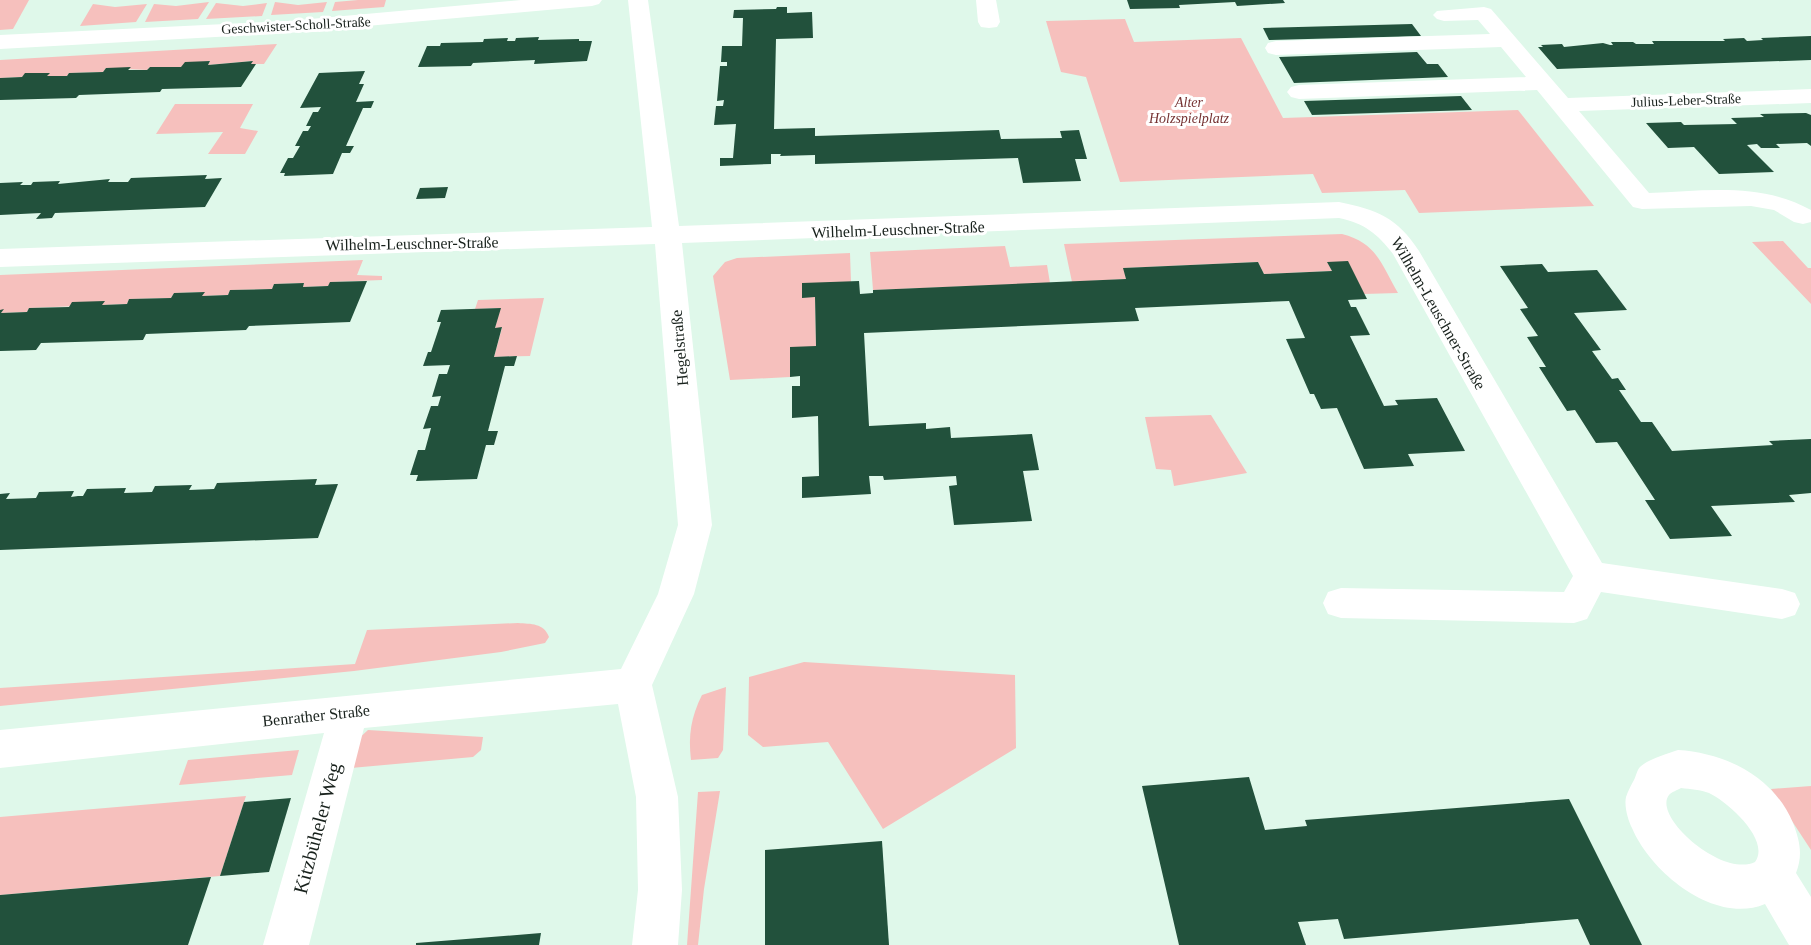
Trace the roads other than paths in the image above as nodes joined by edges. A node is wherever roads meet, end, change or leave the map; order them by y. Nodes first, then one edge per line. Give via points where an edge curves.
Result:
1 (592, 0) edge
2 (638, 0) edge
3 (986, 0) edge
4 (1444, 15) dead end
5 (989, 22) dead end
6 (1507, 40) junction
7 (0, 42) edge
8 (1276, 48) dead end
9 (1543, 84) junction
10 (1299, 92) dead end
11 (1811, 96) edge
12 (1561, 105) junction
13 (1803, 216) dead end
14 (668, 237) junction
15 (0, 258) edge
16 (1591, 576) junction
17 (1341, 603) dead end
18 (1782, 604) dead end
19 (633, 685) junction
20 (349, 712) junction
21 (0, 749) edge
22 (1773, 875) dead end
23 (1811, 939) edge
24 (286, 945) edge
25 (655, 945) edge

1 - 7 street, Geschwister-Scholl-Straße via 288,27
2 - 14 street, Hegelstraße
3 - 5 street
4 - 6 street via 1484,14
6 - 8 street
6 - 9 street
9 - 10 street
9 - 12 street
11 - 12 street, Julius-Leber-Straße
12 - 13 street via 1642,201 1751,198 1782,204
14 - 15 street, Wilhelm-Leuschner-Straße
14 - 16 street, Wilhelm-Leuschner-Straße via 1339,210 1369,216 1390,231 1405,251
14 - 19 street, Hegelstraße via 695,525 676,594
16 - 17 street via 1574,608
16 - 18 street
19 - 20 street, Benrather Straße
19 - 25 street via 657,797 660,890
20 - 21 street, Benrather Straße
20 - 24 street, Kitzbüheler Weg
22 - 23 street

